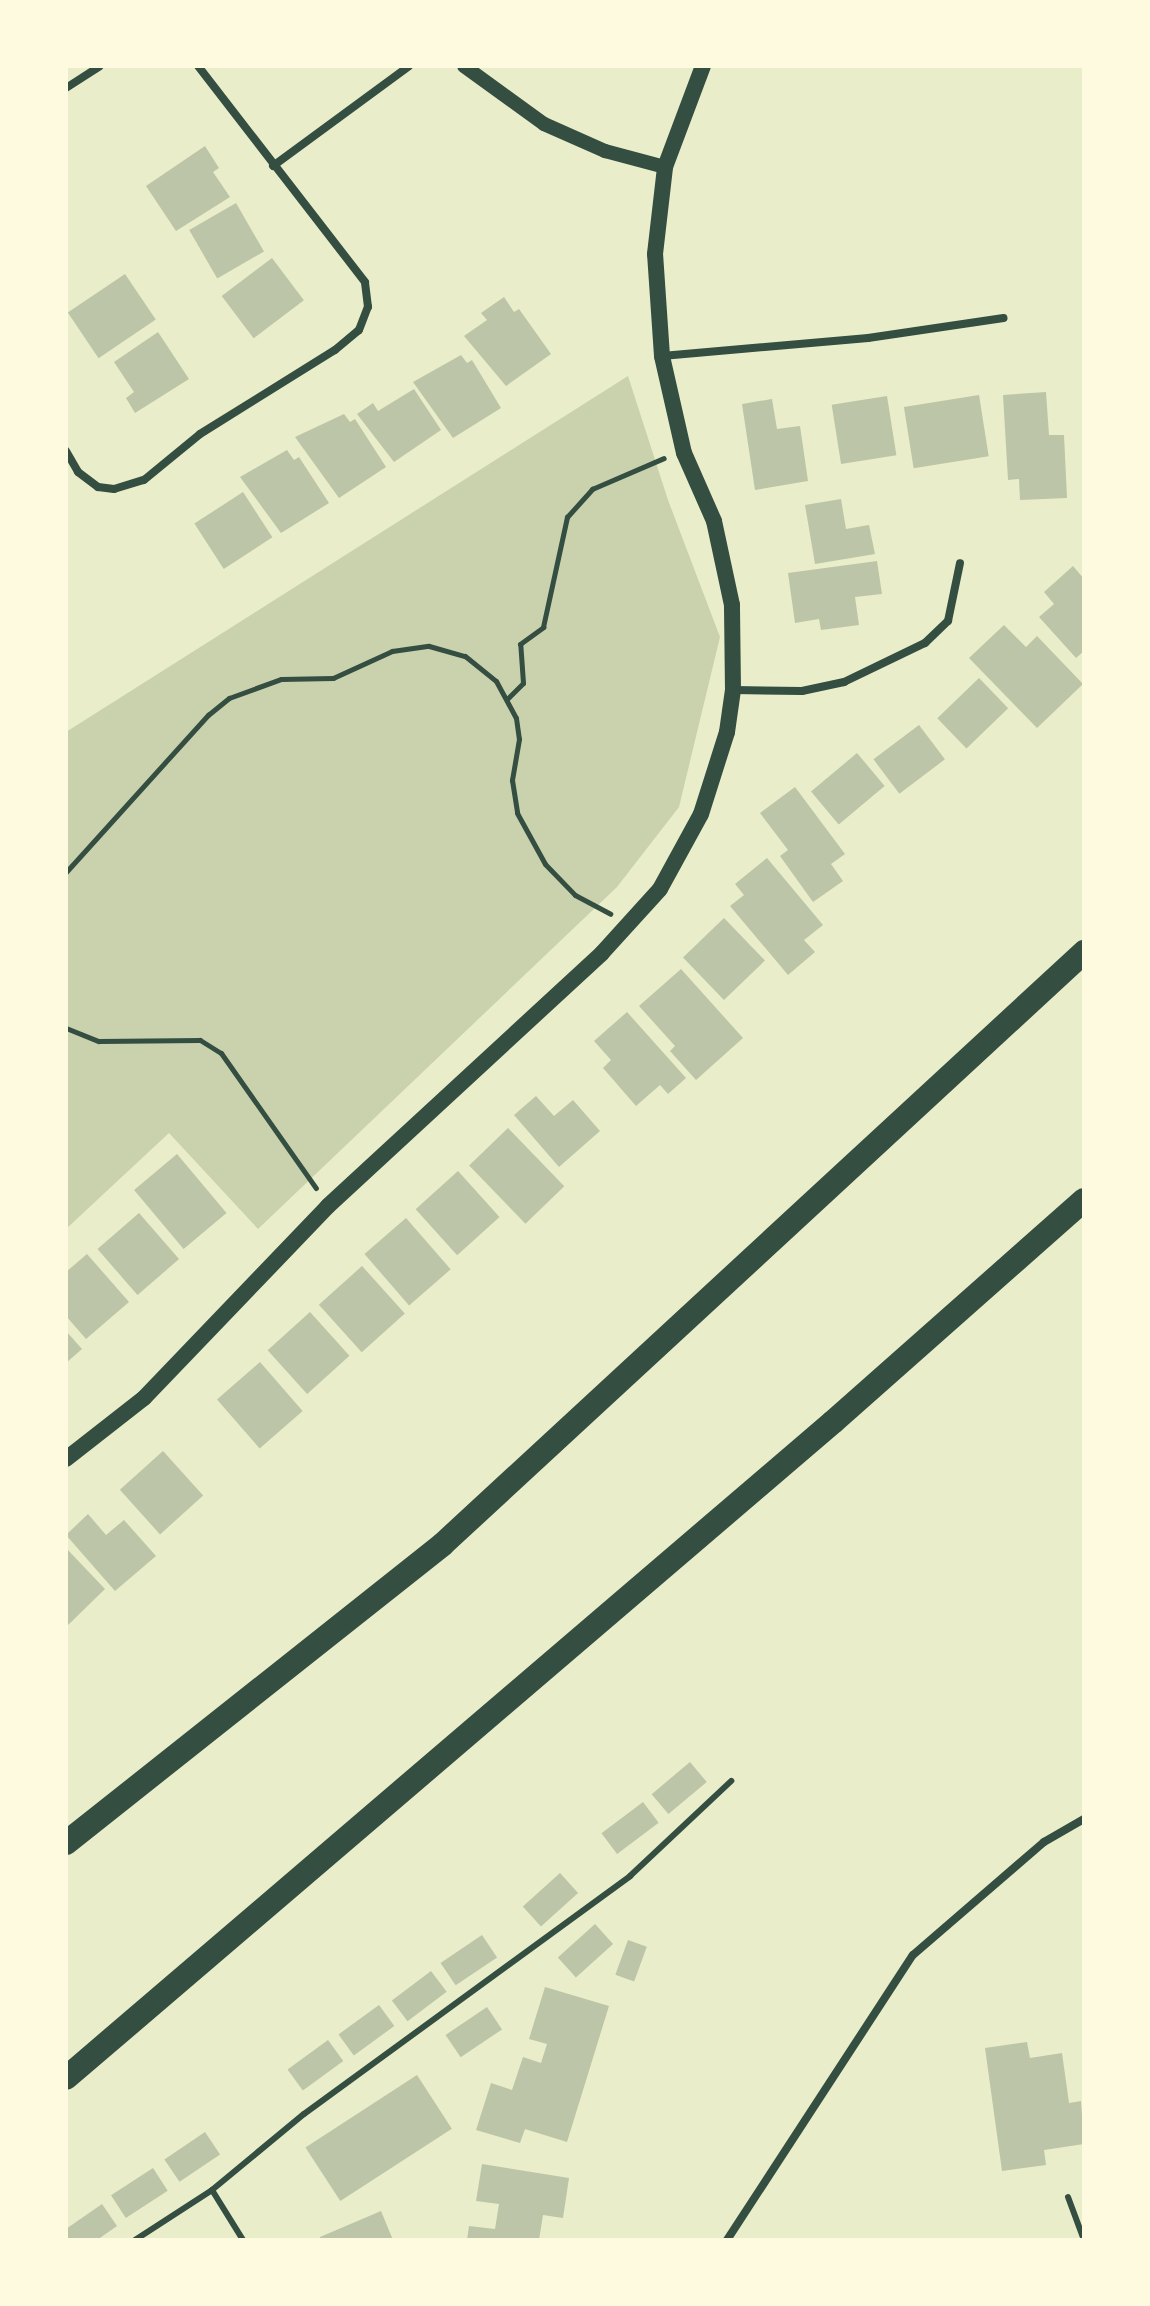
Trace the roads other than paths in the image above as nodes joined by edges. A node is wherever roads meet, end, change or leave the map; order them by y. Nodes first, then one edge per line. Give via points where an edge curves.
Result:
1 (100, 66) edge
2 (198, 66) edge
3 (409, 66) edge
4 (464, 66) edge
5 (703, 66) edge
6 (66, 88) edge
7 (273, 166) junction
8 (665, 167) junction
9 (1004, 318) dead end
10 (662, 356) junction
11 (66, 451) edge
12 (960, 563) dead end
13 (733, 690) junction
14 (1084, 952) edge
15 (1084, 1200) edge
16 (66, 1459) edge
17 (731, 1781) dead end
18 (1084, 1819) edge
19 (66, 1843) edge
20 (66, 2078) edge
21 (212, 2190) junction
22 (1068, 2197) dead end
23 (135, 2240) edge
24 (243, 2240) edge
25 (727, 2240) edge
26 (1084, 2240) edge

1 - 6 street
2 - 7 street
3 - 7 street
4 - 8 street via 544,124 605,151
5 - 8 main road
7 - 11 street via 365,282 368,307 359,330 131,486 98,487 78,472
8 - 10 main road via 655,254
9 - 10 street via 868,338
10 - 13 main road via 684,453 714,521 725,563 735,647
12 - 13 street via 948,621 925,643 844,682 802,691
13 - 16 main road via 723,746 701,814 660,889 328,1206 144,1398
14 - 19 highway via 443,1544
15 - 20 highway
17 - 21 lane via 630,1876 304,2114
18 - 25 street via 1044,1842 913,1955
21 - 23 lane
21 - 24 lane
22 - 26 lane

